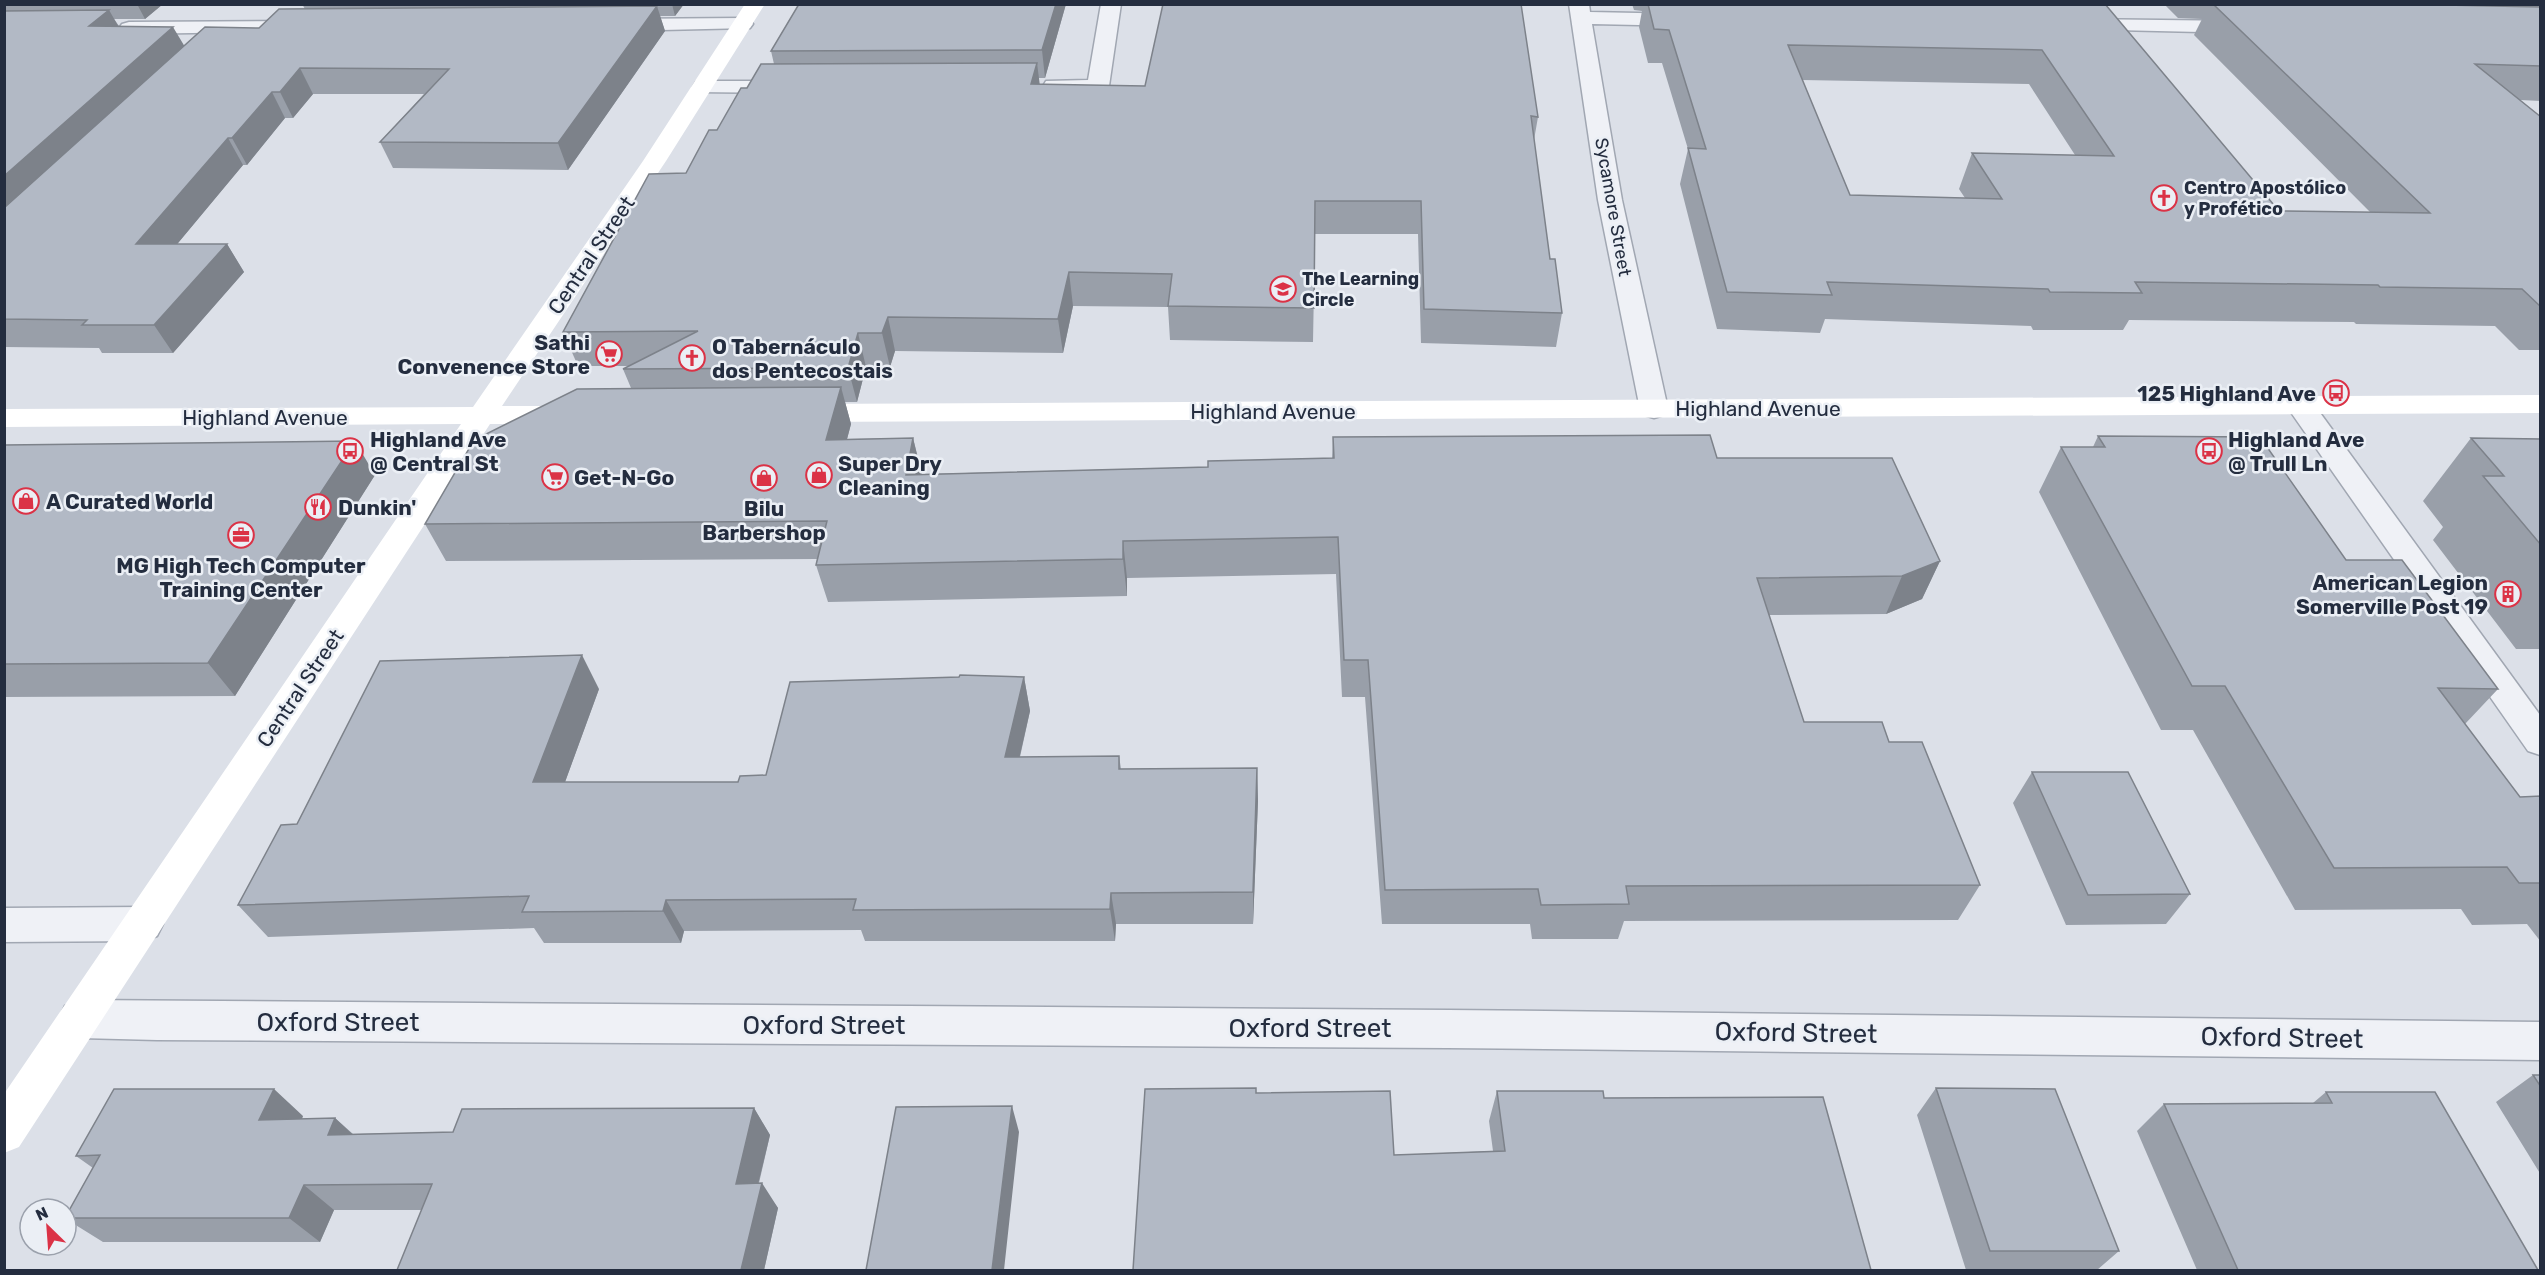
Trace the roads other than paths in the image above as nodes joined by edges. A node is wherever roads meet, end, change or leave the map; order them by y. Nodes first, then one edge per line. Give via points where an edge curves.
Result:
1 (755, 4) edge
2 (1111, 4) edge
3 (1581, 11) edge
4 (1710, 20) edge
5 (743, 24) junction
6 (597, 25) edge
7 (2057, 25) edge
8 (230, 27) junction
9 (325, 27) edge
10 (111, 28) edge
11 (2260, 28) edge
12 (210, 46) edge
13 (1038, 86) edge
14 (704, 87) junction
15 (812, 87) edge
16 (2541, 404) edge
17 (2300, 405) junction
18 (1654, 409) junction
19 (596, 414) edge
20 (774, 414) edge
21 (482, 415) junction
22 (4, 418) edge
23 (2541, 741) edge
24 (143, 924) junction
25 (4, 925) edge
26 (80, 1019) junction
27 (2541, 1041) edge
28 (4, 1132) edge

1 - 5 main road, Central Street
2 - 13 street via 1098,86
3 - 4 street
3 - 18 street, Sycamore Street via 1610,200
5 - 6 street
5 - 14 main road, Central Street
7 - 11 street
8 - 9 street
8 - 10 street
8 - 12 street
14 - 15 street
14 - 21 main road, Central Street
16 - 17 main road, Highland Avenue
17 - 18 main road, Highland Avenue
17 - 23 street
18 - 20 main road, Highland Avenue
19 - 21 main road, Highland Avenue
21 - 22 main road, Highland Avenue
21 - 24 main road, Central Street
24 - 25 street
24 - 26 main road, Central Street
26 - 27 street, Oxford Street
26 - 28 main road, Central Street

